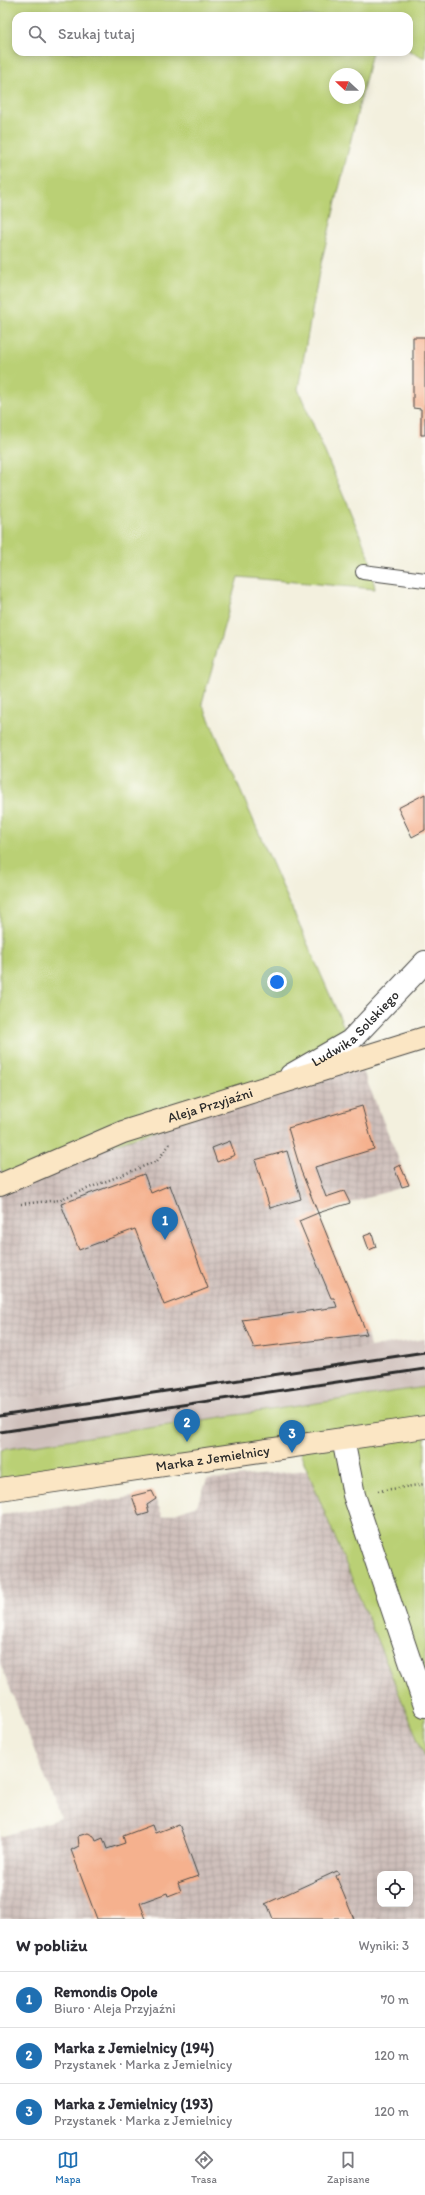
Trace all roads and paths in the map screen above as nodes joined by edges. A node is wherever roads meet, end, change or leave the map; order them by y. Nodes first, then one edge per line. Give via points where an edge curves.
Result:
1 (363, 572) dead end
2 (425, 580) edge
3 (425, 962) edge
4 (425, 1038) edge
5 (276, 1084) junction
6 (172, 1142) dead end
7 (0, 1185) edge
8 (16, 1205) dead end
9 (425, 1427) edge
10 (343, 1438) junction
11 (425, 1484) edge
12 (0, 1489) edge
13 (354, 1495) junction
14 (425, 1706) edge

1 - 2 lane
3 - 5 street, Ludwika Solskiego via 350,1041
4 - 5 street, Aleja Przyjaźni
5 - 7 street, Aleja Przyjaźni via 123,1132
6 - 8 path via 157,1161 59,1200
9 - 10 street, Marka z Jemielnicy
10 - 12 street, Marka z Jemielnicy
10 - 13 street
11 - 13 path
13 - 14 street

